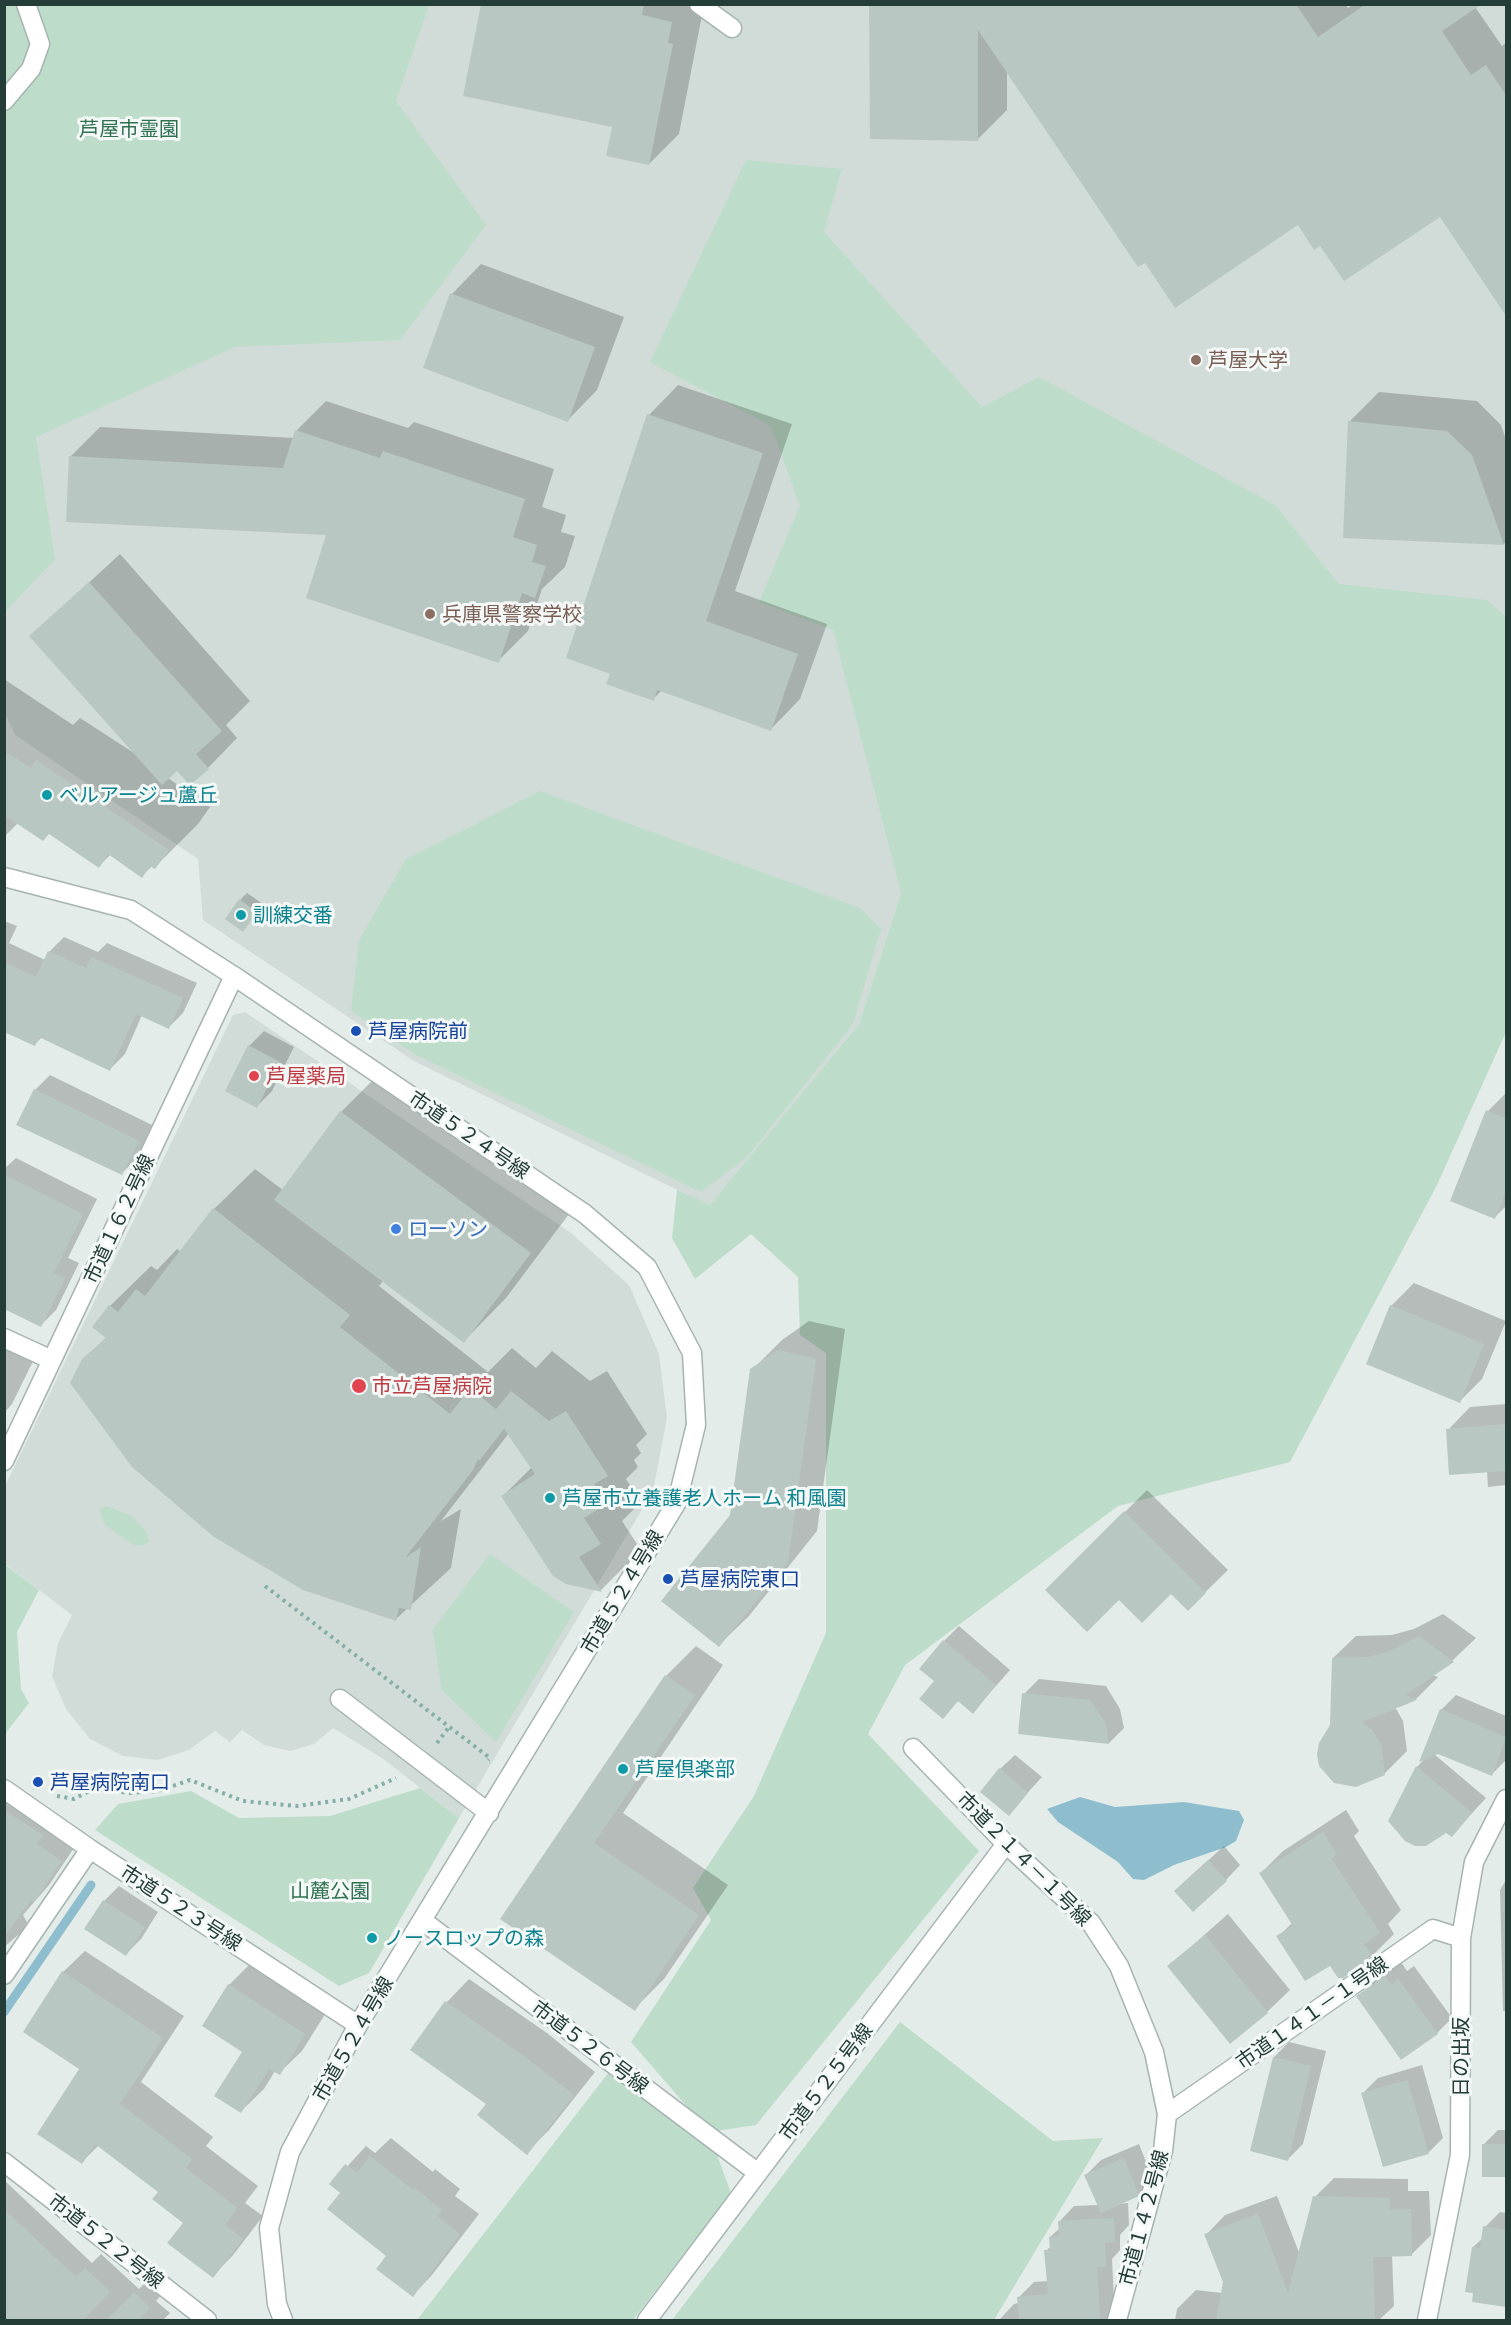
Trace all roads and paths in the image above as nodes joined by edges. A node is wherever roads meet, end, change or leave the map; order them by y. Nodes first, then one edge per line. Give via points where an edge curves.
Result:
1 (26, 4) edge
2 (699, 4) edge
3 (732, 28) dead end
4 (4, 101) edge
5 (4, 877) edge
6 (234, 976) junction
7 (4, 1338) edge
8 (52, 1360) junction
9 (4, 1461) edge
10 (265, 1586) dead end
11 (340, 1699) dead end
12 (449, 1727) junction
13 (436, 1744) dead end
14 (914, 1748) dead end
15 (485, 1766) dead end
16 (396, 1778) dead end
17 (4, 1789) edge
18 (1506, 1799) edge
19 (489, 1813) junction
20 (42, 1815) junction
21 (1006, 1844) junction
22 (90, 1849) junction
23 (423, 1921) junction
24 (1461, 1938) junction
25 (4, 1975) edge
26 (358, 2025) junction
27 (1167, 2114) junction
28 (4, 2162) edge
29 (758, 2173) junction
30 (1430, 2301) junction
31 (207, 2320) edge
32 (283, 2320) edge
33 (647, 2320) edge
34 (1117, 2320) edge
35 (1418, 2320) edge
36 (1427, 2320) edge

1 - 4 street via 40,44 31,69
2 - 3 street
5 - 6 street, 市道５２４号線 via 130,910
6 - 8 street, 市道１６２号線
6 - 19 street, 市道５２４号線 via 607,1230 647,1267 692,1353 696,1425 677,1502
7 - 8 street
8 - 9 street, 市道１６２号線
10 - 12 path
11 - 19 street
12 - 13 path
12 - 15 path via 490,1758
14 - 21 street, 市道２１４－１号線
16 - 20 path via 349,1799 297,1806 243,1801 190,1780 158,1791 93,1789 75,1799 57,1796
17 - 20 street, 市道５２３号線
18 - 24 street, 日の出坂 via 1474,1862
19 - 23 street, 市道５２４号線
20 - 22 street, 市道５２３号線
21 - 27 street, 市道２１４－１号線 via 1091,1923 1119,1966 1154,2052
21 - 29 street, 市道５２５号線
22 - 25 street
22 - 26 street, 市道５２３号線
23 - 26 street, 市道５２４号線
23 - 29 street, 市道５２６号線
24 - 27 street, 市道１４１－１号線 via 1433,1929
24 - 30 street, 日の出坂 via 1460,2155
26 - 32 street, 市道５２４号線 via 290,2152 268,2228 276,2304
27 - 34 street, 市道１４２号線 via 1163,2151
28 - 31 street, 市道５２２号線
29 - 33 street, 市道５２５号線
30 - 35 street
30 - 36 street, 日の出坂

